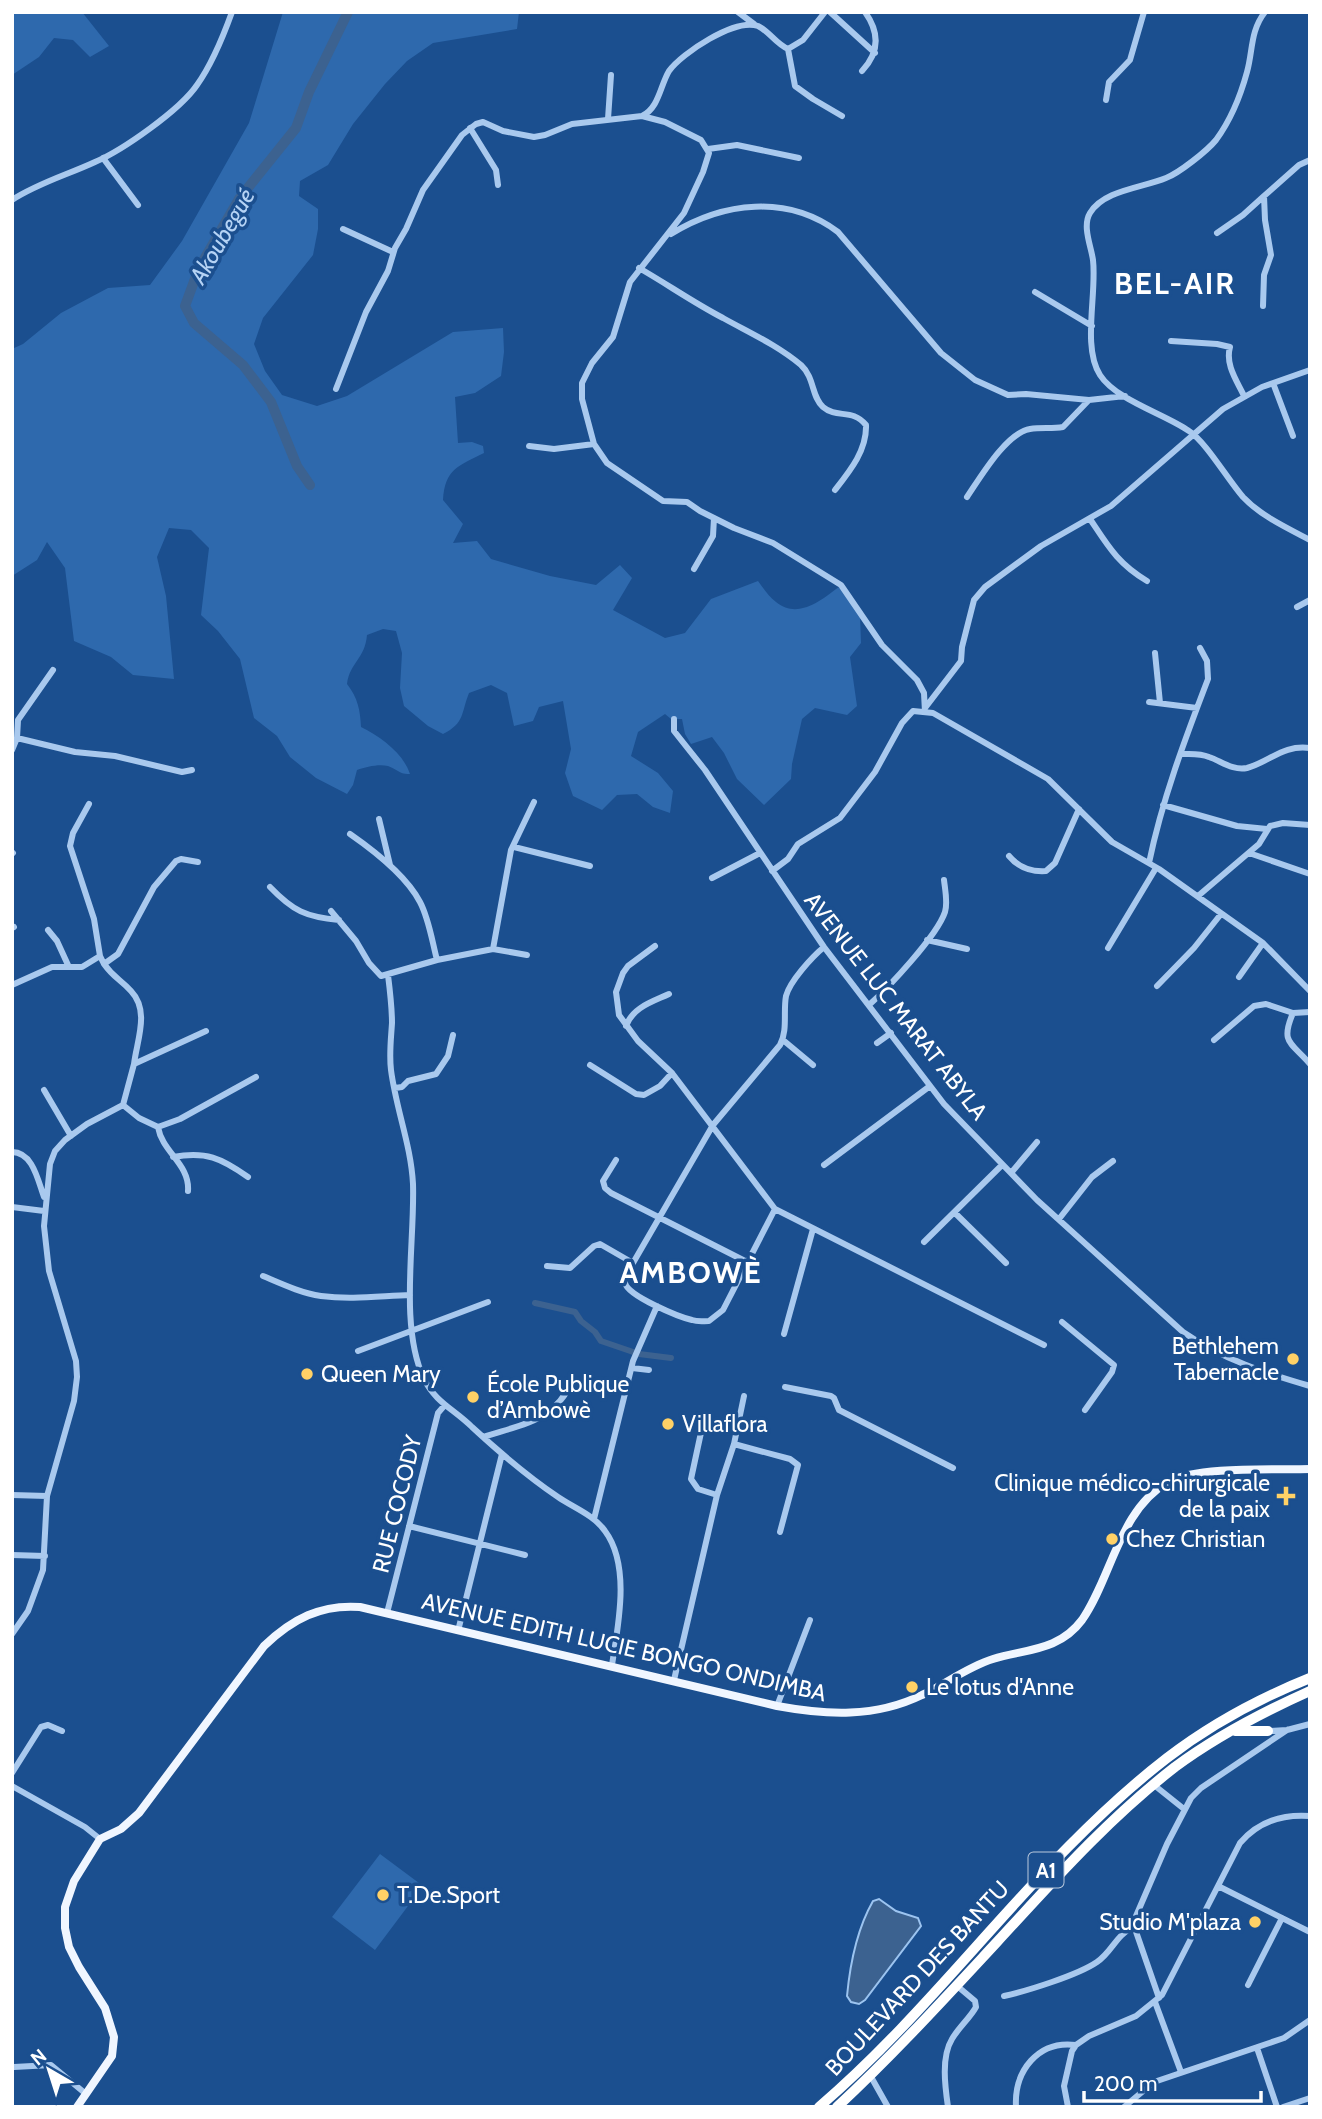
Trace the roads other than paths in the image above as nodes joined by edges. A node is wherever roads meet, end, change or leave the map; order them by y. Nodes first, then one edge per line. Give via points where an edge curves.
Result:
1 (232, 12) edge
2 (738, 12) edge
3 (828, 12) edge
4 (865, 12) edge
5 (1144, 12) edge
6 (1265, 12) edge
7 (758, 27) junction
8 (788, 49) junction
9 (875, 53) junction
10 (862, 71) dead end
11 (611, 75) dead end
12 (1106, 100) dead end
13 (654, 107) junction
14 (642, 116) junction
15 (842, 116) dead end
16 (608, 119) junction
17 (658, 120) junction
18 (470, 128) junction
19 (708, 149) junction
20 (103, 158) junction
21 (799, 158) dead end
22 (1310, 160) edge
23 (498, 185) dead end
24 (1264, 196) junction
25 (12, 200) edge
26 (138, 205) dead end
27 (684, 214) junction
28 (690, 224) junction
29 (343, 229) dead end
30 (1217, 233) dead end
31 (666, 237) junction
32 (393, 252) junction
33 (639, 268) junction
34 (1035, 292) dead end
35 (1263, 306) dead end
36 (1092, 326) junction
37 (1171, 341) dead end
38 (1310, 370) edge
39 (1273, 383) junction
40 (337, 388) dead end
41 (1125, 396) junction
42 (1244, 396) junction
43 (1089, 400) junction
44 (1193, 433) junction
45 (1293, 436) dead end
46 (594, 444) junction
47 (529, 446) dead end
48 (835, 490) dead end
49 (967, 497) dead end
50 (714, 518) junction
51 (1090, 519) junction
52 (1310, 540) edge
53 (694, 569) dead end
54 (1147, 581) dead end
55 (1310, 600) edge
56 (1297, 607) dead end
57 (1200, 648) dead end
58 (1155, 653) dead end
59 (53, 670) dead end
60 (1149, 702) dead end
61 (1160, 704) junction
62 (1197, 708) junction
63 (925, 710) junction
64 (674, 719) dead end
65 (17, 738) junction
66 (1310, 748) edge
67 (12, 750) edge
68 (1182, 754) junction
69 (192, 770) dead end
70 (534, 802) dead end
71 (89, 804) dead end
72 (1163, 805) junction
73 (1079, 808) junction
74 (379, 820) dead end
75 (1310, 825) edge
76 (1268, 828) junction
77 (350, 834) dead end
78 (514, 847) junction
79 (760, 853) junction
80 (1249, 853) junction
81 (1009, 856) dead end
82 (198, 862) dead end
83 (1149, 863) junction
84 (590, 866) dead end
85 (391, 867) junction
86 (1156, 868) junction
87 (772, 871) junction
88 (1310, 874) edge
89 (712, 878) dead end
90 (944, 880) dead end
91 (270, 887) dead end
92 (1198, 896) junction
93 (331, 911) dead end
94 (1221, 914) junction
95 (339, 920) junction
96 (48, 930) dead end
97 (927, 940) junction
98 (1263, 943) junction
99 (655, 946) dead end
100 (824, 947) junction
101 (1108, 948) dead end
102 (493, 949) junction
103 (967, 949) dead end
104 (527, 955) dead end
105 (100, 956) junction
106 (437, 960) junction
107 (104, 964) junction
108 (68, 965) junction
109 (388, 975) junction
110 (1239, 977) dead end
111 (12, 985) edge
112 (1157, 986) dead end
113 (1310, 991) edge
114 (669, 995) dead end
115 (869, 1005) junction
116 (1310, 1012) edge
117 (1293, 1013) junction
118 (626, 1026) junction
119 (206, 1031) dead end
120 (891, 1033) junction
121 (453, 1035) dead end
122 (782, 1040) junction
123 (1214, 1040) dead end
124 (877, 1043) dead end
125 (134, 1064) junction
126 (1310, 1064) edge
127 (590, 1065) dead end
128 (813, 1065) dead end
129 (673, 1073) junction
130 (256, 1077) dead end
131 (930, 1086) junction
132 (395, 1088) junction
133 (44, 1090) dead end
134 (124, 1105) junction
135 (713, 1125) junction
136 (158, 1126) junction
137 (71, 1136) junction
138 (1037, 1142) dead end
139 (12, 1152) edge
140 (173, 1157) junction
141 (616, 1160) dead end
142 (1113, 1161) dead end
143 (824, 1165) dead end
144 (1002, 1165) junction
145 (1011, 1173) junction
146 (248, 1177) dead end
147 (188, 1191) dead end
148 (45, 1199) junction
149 (12, 1207) edge
150 (775, 1209) junction
151 (44, 1211) junction
152 (955, 1213) junction
153 (659, 1218) junction
154 (1059, 1219) junction
155 (813, 1229) junction
156 (924, 1242) dead end
157 (747, 1262) junction
158 (633, 1263) junction
159 (1006, 1263) dead end
160 (547, 1266) dead end
161 (263, 1276) dead end
162 (410, 1295) junction
163 (488, 1302) dead end
164 (657, 1306) junction
165 (1062, 1322) dead end
166 (413, 1332) junction
167 (784, 1334) dead end
168 (1044, 1345) dead end
169 (358, 1351) dead end
170 (632, 1368) junction
171 (649, 1370) dead end
172 (573, 1380) dead end
173 (1310, 1386) edge
174 (785, 1387) dead end
175 (744, 1395) dead end
176 (444, 1406) junction
177 (1085, 1410) dead end
178 (705, 1414) dead end
179 (483, 1437) junction
180 (734, 1444) junction
181 (502, 1454) junction
182 (953, 1468) dead end
183 (1310, 1469) edge
184 (12, 1495) edge
185 (47, 1496) junction
186 (717, 1496) junction
187 (594, 1519) junction
188 (410, 1526) junction
189 (780, 1532) dead end
190 (480, 1544) junction
191 (12, 1555) edge
192 (525, 1555) dead end
193 (45, 1556) junction
194 (387, 1612) junction
195 (810, 1620) dead end
196 (458, 1630) junction
197 (12, 1634) edge
198 (612, 1665) junction
199 (1310, 1678) edge
200 (674, 1680) junction
201 (1310, 1691) edge
202 (776, 1706) junction
203 (1264, 1713) junction
204 (1310, 1724) edge
205 (1287, 1730) junction
206 (62, 1731) dead end
207 (1231, 1731) junction
208 (1268, 1731) junction
209 (12, 1773) edge
210 (1154, 1785) junction
211 (12, 1786) edge
212 (1184, 1810) junction
213 (1310, 1816) edge
214 (100, 1839) junction
215 (1218, 1886) junction
216 (1282, 1918) junction
217 (1133, 1927) junction
218 (1310, 1932) edge
219 (956, 1985) junction
220 (1248, 1985) dead end
221 (1004, 1996) dead end
222 (1157, 2000) junction
223 (1310, 2020) edge
224 (1076, 2045) junction
225 (1257, 2048) junction
226 (14, 2067) dead end
227 (1177, 2074) junction
228 (870, 2075) junction
229 (86, 2094) junction
230 (1310, 2098) edge
231 (77, 2107) edge
232 (819, 2107) edge
233 (837, 2107) edge
234 (888, 2107) edge
235 (948, 2107) edge
236 (1016, 2107) edge
237 (1068, 2107) edge
238 (1124, 2107) edge
239 (1277, 2107) edge
240 (1283, 2107) edge

1 - 20 street via 206,70 189,95
2 - 7 street
3 - 8 street via 803,40
3 - 9 street
4 - 9 street via 876,38
5 - 12 street via 1130,60 1109,82
6 - 36 street via 1252,36 1238,96 1216,139 1168,178 1108,198 1088,215 1094,280
7 - 8 street
7 - 13 street via 740,25 727,30 691,53 668,73
8 - 15 street via 795,86
9 - 10 street
11 - 16 street
13 - 14 street
13 - 17 street
14 - 16 street
14 - 17 street
16 - 18 street via 572,124 534,137 483,122
17 - 19 street via 701,140
18 - 23 street via 496,170
18 - 32 street via 436,170
19 - 21 street via 737,145
19 - 27 street
20 - 25 street
20 - 26 street
22 - 24 street
24 - 30 street
24 - 35 street via 1271,255 1264,275
27 - 28 street
27 - 31 street
28 - 31 street
28 - 43 street via 725,209 768,206 800,211 838,232 941,353 975,380 1008,395
29 - 32 street
31 - 33 street
32 - 40 street
33 - 46 street via 629,282 613,337 582,383
33 - 48 street via 772,343 805,369 826,410 860,418 866,425 864,444
34 - 36 street
36 - 41 street via 1095,367 1104,381
37 - 42 street via 1230,347 1230,367
38 - 39 street
39 - 42 street
39 - 45 street
41 - 43 street
41 - 44 street
42 - 44 street
43 - 49 street via 1063,427 1022,432 998,453
44 - 51 street via 1157,469
44 - 52 street via 1252,505
46 - 47 street via 554,449
46 - 50 street via 607,463 663,501 687,502
50 - 53 street via 713,536
50 - 63 street via 773,542 842,585 882,645 917,680 925,693
51 - 54 street via 1117,559
51 - 63 street via 1041,546 977,594 961,661
55 - 56 street
57 - 62 street via 1207,661 1208,679
58 - 61 street
59 - 65 street via 23,710
60 - 61 street
61 - 62 street
62 - 68 street
63 - 73 street via 1048,779
63 - 87 street via 913,711 902,723 875,772 839,818 798,844
64 - 79 street, AVENUE LUC MARAT ABYLA via 674,732
65 - 67 street
65 - 69 street via 182,772
66 - 68 street via 1284,750 1239,768 1197,754
68 - 72 street
70 - 78 street
71 - 105 street via 70,846 94,919
72 - 76 street via 1237,826
72 - 83 street
73 - 81 street via 1055,863 1046,871 1028,870
73 - 83 street via 1112,842
74 - 85 street
75 - 76 street via 1283,823
76 - 80 street
77 - 85 street
78 - 84 street
78 - 102 street via 503,883
79 - 87 street, AVENUE LUC MARAT ABYLA
79 - 89 street
80 - 88 street
80 - 92 street
82 - 107 street via 176,861 153,887 118,954
83 - 86 street
85 - 106 street via 421,903
86 - 92 street
86 - 101 street
87 - 100 street, AVENUE LUC MARAT ABYLA
90 - 97 street via 947,910
91 - 95 street via 303,914
92 - 94 street
93 - 95 street
94 - 98 street
94 - 112 street
95 - 109 street via 375,971
96 - 108 street
97 - 103 street
97 - 115 street
98 - 110 street
98 - 113 street
99 - 118 street via 628,966 617,992 619,1015
100 - 115 street, AVENUE LUC MARAT ABYLA
100 - 122 street via 788,990
102 - 104 street
102 - 106 street
105 - 107 street
105 - 108 street via 82,967
106 - 109 street
107 - 125 street via 131,990 141,1009
108 - 111 street
109 - 132 street
114 - 118 street via 643,1006
115 - 120 street, AVENUE LUC MARAT ABYLA
116 - 117 street
117 - 123 street via 1266,1004 1254,1006
117 - 126 street via 1287,1037
118 - 129 street
119 - 125 street
120 - 124 street
120 - 131 street, AVENUE LUC MARAT ABYLA
121 - 132 street via 448,1056 436,1074
122 - 128 street
122 - 135 street
125 - 134 street
127 - 129 street via 643,1096
129 - 135 street
130 - 136 street via 180,1119
131 - 143 street
131 - 144 street, AVENUE LUC MARAT ABYLA
132 - 162 street via 412,1169
133 - 137 street
134 - 136 street
134 - 137 street
135 - 150 street
135 - 153 street
136 - 140 street via 159,1137
137 - 148 street via 55,1151
138 - 145 street
139 - 148 street via 30,1162
140 - 146 street via 194,1153 215,1157
140 - 147 street via 184,1169
141 - 153 street via 603,1181 606,1188
142 - 154 street via 1092,1177
144 - 145 street, AVENUE LUC MARAT ABYLA
144 - 152 street
145 - 154 street, AVENUE LUC MARAT ABYLA
148 - 151 street
149 - 151 street
150 - 155 street
150 - 157 street
151 - 185 street via 50,1271 77,1370 74,1401
152 - 156 street
152 - 159 street
153 - 157 street
153 - 158 street
154 - 173 street, AVENUE LUC MARAT ABYLA via 1196,1340 1245,1366
155 - 167 street
155 - 168 street
157 - 164 street via 723,1310 709,1321 693,1321
158 - 160 street via 600,1244 570,1268
158 - 164 street via 626,1284
161 - 162 street via 320,1296
162 - 166 street
163 - 166 street
164 - 170 street
165 - 177 street via 1114,1365
166 - 169 street
166 - 176 street via 423,1377
170 - 171 street
170 - 187 street
172 - 179 street via 557,1406 540,1420
174 - 182 street via 831,1396 839,1410
175 - 180 street
176 - 179 street
176 - 188 street, RUE COCODY via 438,1413
178 - 186 street via 691,1479 698,1489
179 - 181 street
180 - 186 street
180 - 189 street via 798,1465
181 - 187 street
181 - 190 street
183 - 202 main road, AVENUE EDITH LUCIE BONGO ONDIMBA via 1196,1472 1163,1486 1133,1519 1082,1619 1072,1632 1047,1647 986,1662 884,1709 830,1714
184 - 185 street
185 - 193 street
186 - 200 street
187 - 198 street via 610,1539 618,1574 619,1616
188 - 190 street
188 - 194 street, RUE COCODY
190 - 192 street
190 - 196 street
191 - 193 street
193 - 197 street via 34,1597
194 - 196 main road, AVENUE EDITH LUCIE BONGO ONDIMBA
194 - 214 main road, AVENUE EDITH LUCIE BONGO ONDIMBA via 336,1606 287,1625 264,1646 139,1813
195 - 202 street
196 - 198 main road, AVENUE EDITH LUCIE BONGO ONDIMBA
198 - 200 main road, AVENUE EDITH LUCIE BONGO ONDIMBA
199 - 232 highway, BOULEVARD DES BANTU / A1 via 1242,1710 1191,1741 1107,1809 908,2022
200 - 202 main road, AVENUE EDITH LUCIE BONGO ONDIMBA
201 - 203 highway, BOULEVARD DES BANTU / A1
203 - 207 highway, BOULEVARD DES BANTU / A1
203 - 208 highway via 1260,1725
204 - 205 street
205 - 208 street
205 - 212 street via 1202,1788
206 - 209 street via 41,1727
207 - 208 highway
207 - 210 highway, BOULEVARD DES BANTU / A1
210 - 212 street
210 - 219 highway, BOULEVARD DES BANTU / A1 via 1082,1849
211 - 214 street
212 - 217 street
213 - 215 street via 1283,1817 1252,1831 1240,1843
214 - 229 main road via 74,1881 65,1907 66,1938 74,1958 113,2027 112,2056
215 - 216 street
215 - 222 street
216 - 218 street
216 - 220 street
217 - 221 street via 1096,1962
217 - 222 street via 1151,1970
219 - 228 highway, BOULEVARD DES BANTU / A1
219 - 235 street via 976,2007 948,2046
222 - 224 street
222 - 227 street
223 - 225 street via 1289,2036
224 - 236 street via 1048,2047 1031,2059 1018,2081
224 - 237 street via 1064,2080
225 - 227 street
225 - 239 street
226 - 229 street via 51,2065
227 - 238 street via 1154,2082
228 - 233 highway, BOULEVARD DES BANTU / A1
228 - 234 street
229 - 231 main road
230 - 240 street

